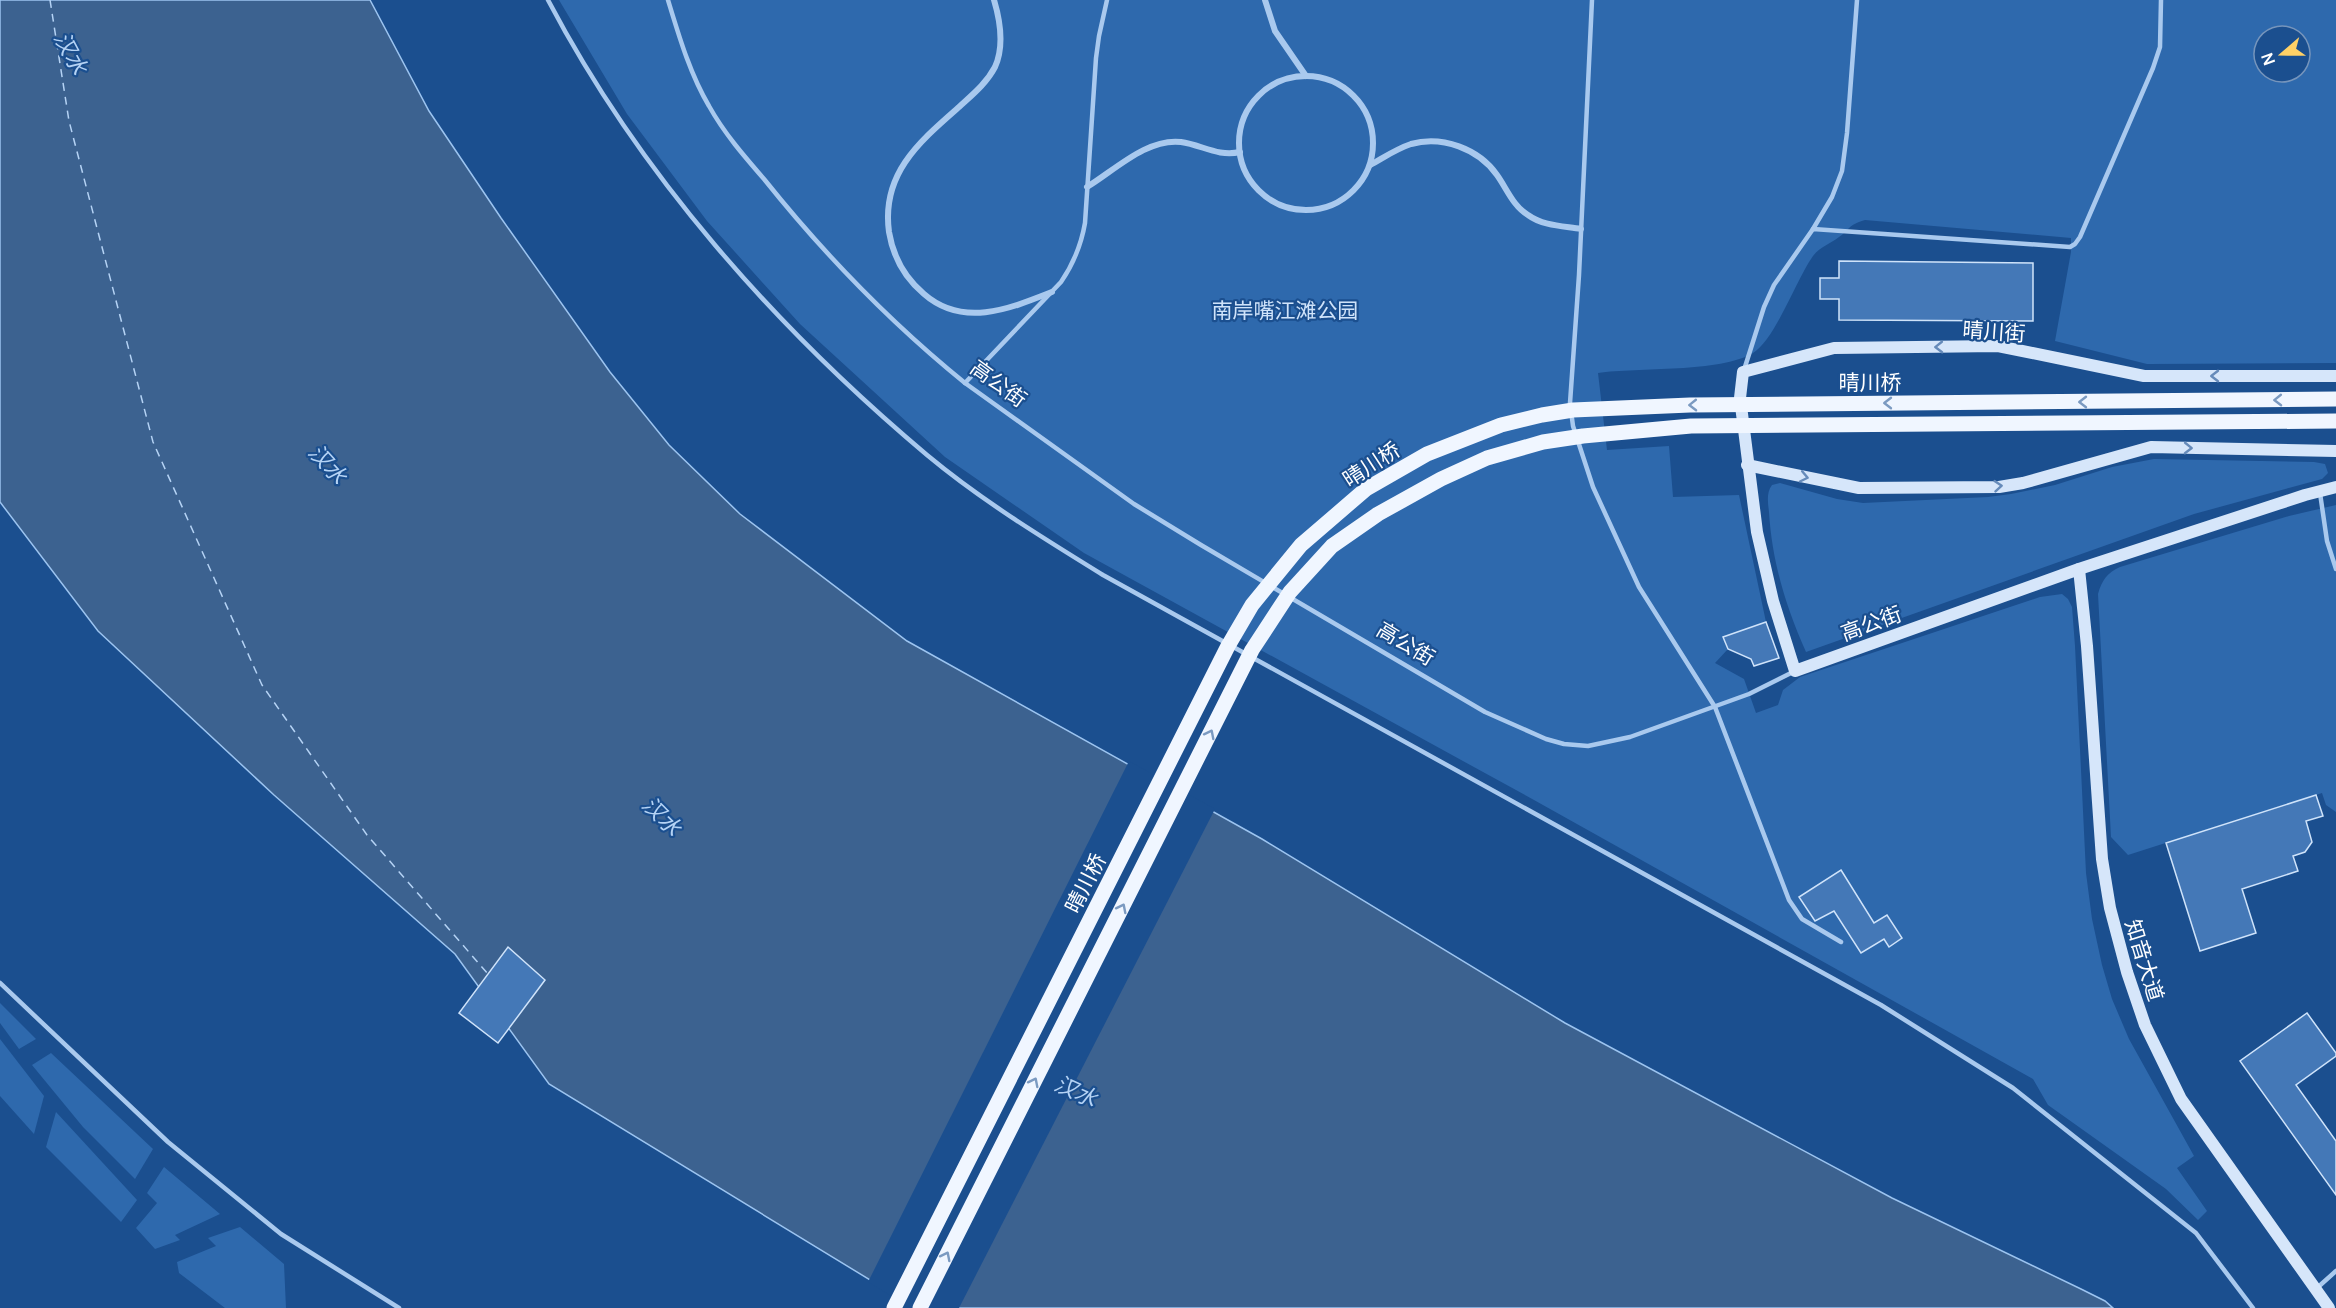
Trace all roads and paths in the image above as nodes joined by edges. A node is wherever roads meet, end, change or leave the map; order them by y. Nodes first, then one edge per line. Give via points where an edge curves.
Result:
1 (548, 0) edge
2 (668, 0) edge
3 (994, 0) edge
4 (1107, 0) edge
5 (1264, 0) edge
6 (1592, 0) edge
7 (1857, 0) edge
8 (2161, 0) edge
9 (1306, 76) junction
10 (1240, 152) junction
11 (1370, 165) junction
12 (1088, 187) junction
13 (1581, 229) junction
14 (1813, 229) junction
15 (1052, 292) junction
16 (1743, 372) junction
17 (2336, 376) edge
18 (965, 383) junction
19 (2336, 399) edge
20 (2336, 422) edge
21 (2336, 451) edge
22 (1747, 465) junction
23 (2336, 487) edge
24 (2319, 491) junction
25 (2079, 568) junction
26 (2336, 569) edge
27 (1795, 671) junction
28 (1715, 707) junction
29 (1841, 942) dead end
30 (0, 983) edge
31 (2336, 1271) edge
32 (2316, 1289) junction
33 (399, 1308) edge
34 (894, 1308) edge
35 (920, 1308) edge
36 (2253, 1308) edge
37 (2329, 1308) edge

1 - 36 lane via 622,124 700,226 794,331 928,456 1004,512 1104,575 1881,1005 2013,1088 2196,1233
2 - 18 lane, 高公街 via 698,84 729,136 854,282
3 - 15 street via 1000,30 996,64 978,90 925,137 898,173 889,200 890,237 902,269 914,285 953,311 992,312
4 - 12 lane via 1099,36
5 - 9 street via 1275,31
6 - 13 lane
7 - 14 lane via 1842,171
8 - 14 lane via 2160,47 2153,68 2075,244
9 - 10 street via 1281,80 1260,94 1245,115
9 - 11 street via 1343,86 1361,104 1373,140
10 - 11 street via 1244,167 1260,192 1285,207 1300,210 1343,200 1363,179
10 - 12 street via 1217,153 1182,142 1154,145
11 - 13 street via 1413,144 1459,146 1490,165 1526,215 1540,222
12 - 15 lane via 1082,240 1073,264
13 - 28 lane via 1570,403 1582,461 1639,587
14 - 16 lane via 1774,285
15 - 18 lane
17 -> 16 street, 晴川街 via 2144,376 1998,346 1834,348
16 - 22 street via 1740,398
18 - 28 lane, 高公街 via 1134,504 1518,728 1564,744 1588,746 1630,737
19 -> 34 main road, 晴川桥, bridge via 1690,405 1573,410 1502,425 1427,454 1366,489 1301,544 1252,605 1228,646
35 -> 20 main road, 晴川桥, bridge via 1252,650 1310,569 1332,546 1378,514 1441,478 1487,458 1543,442 1595,435 1691,426
22 -> 21 street via 1859,488 1999,487 2151,447
22 - 27 street via 1764,566
23 - 24 street, 高公街
24 - 25 street, 高公街
24 - 26 lane
25 - 27 street, 高公街
25 - 32 street, 知音大道 via 2102,860 2127,972 2145,1025 2181,1098
27 - 28 lane, 高公街
28 - 29 lane via 1789,900 1802,919
30 - 33 lane via 156,1132 281,1234
31 - 32 lane
32 - 37 street, 知音大道

